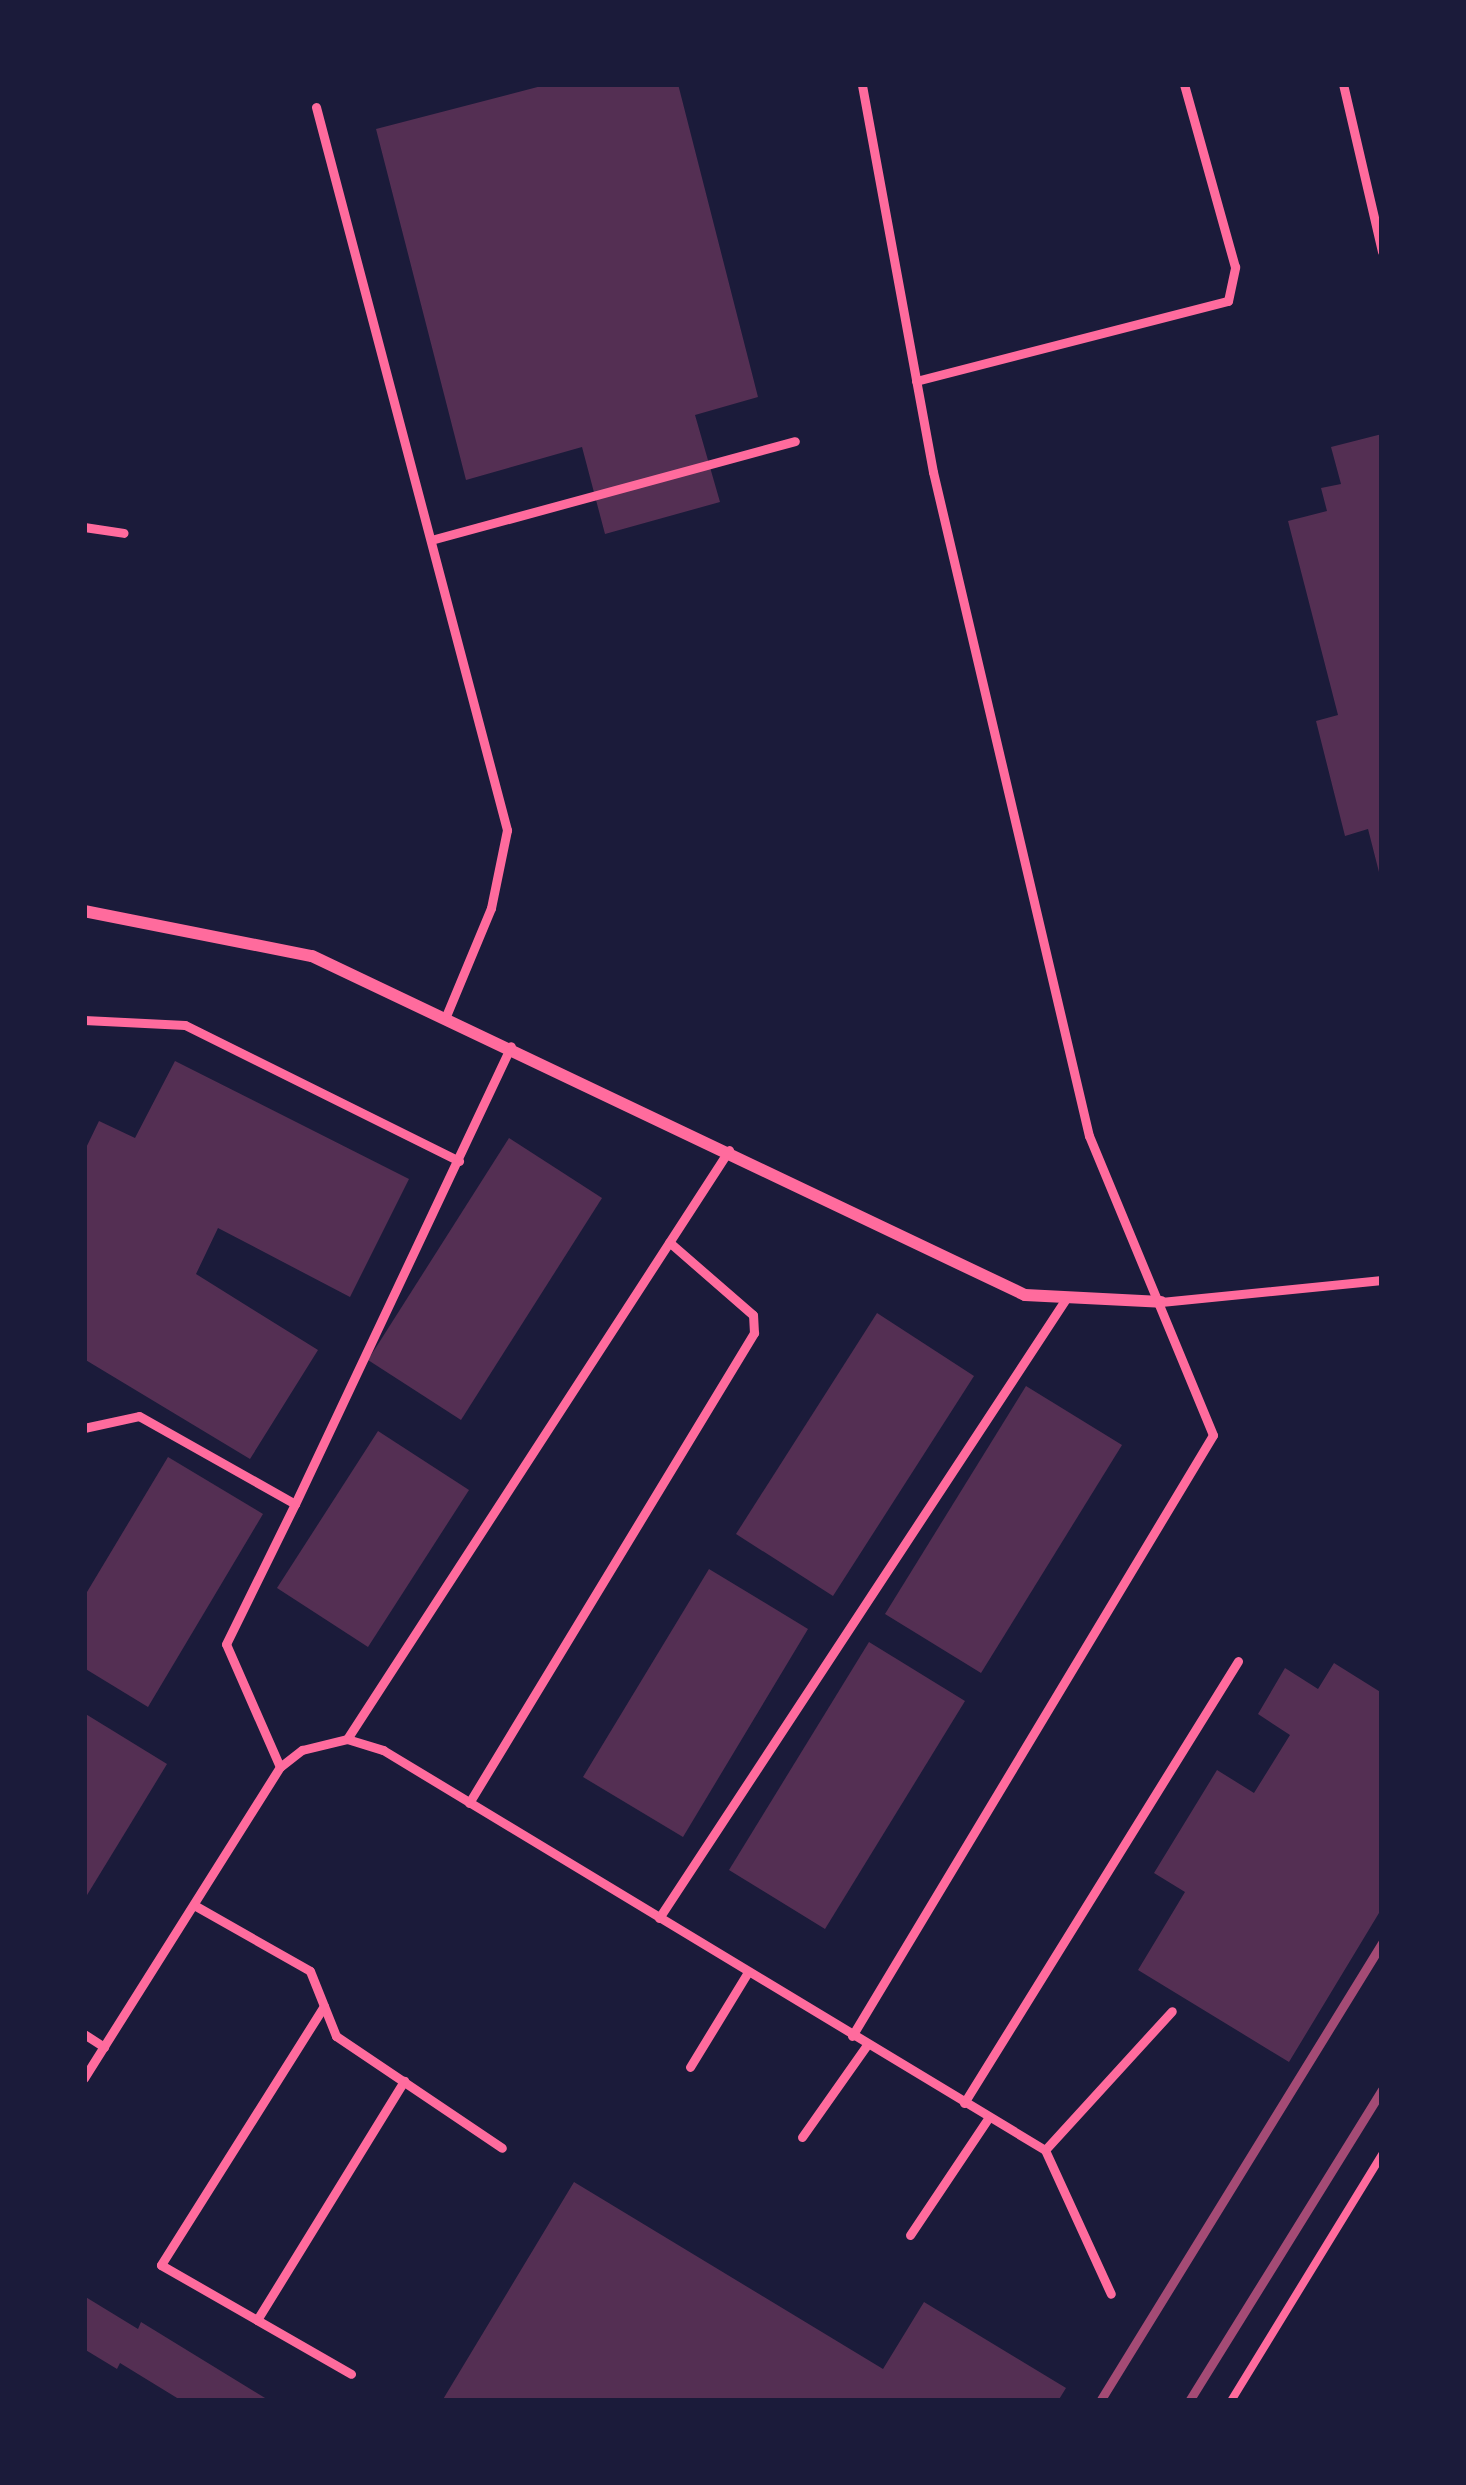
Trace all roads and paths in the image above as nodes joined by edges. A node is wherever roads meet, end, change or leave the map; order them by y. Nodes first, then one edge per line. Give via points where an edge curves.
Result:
1 (862, 84) edge
2 (1184, 84) edge
3 (1343, 84) edge
4 (316, 106) dead end
5 (1382, 252) edge
6 (916, 381) junction
7 (795, 441) dead end
8 (84, 527) edge
9 (124, 533) dead end
10 (431, 540) junction
11 (84, 911) edge
12 (446, 1016) junction
13 (84, 1020) edge
14 (511, 1046) junction
15 (729, 1150) junction
16 (459, 1161) junction
17 (669, 1242) junction
18 (1382, 1280) edge
19 (1067, 1297) junction
20 (1161, 1302) junction
21 (84, 1428) edge
22 (296, 1504) junction
23 (1238, 1661) dead end
24 (347, 1739) junction
25 (280, 1767) junction
26 (469, 1803) junction
27 (194, 1905) junction
28 (659, 1918) junction
29 (748, 1972) junction
30 (324, 2006) junction
31 (1172, 2011) dead end
32 (84, 2034) edge
33 (852, 2036) junction
34 (867, 2045) junction
35 (104, 2047) junction
36 (690, 2067) dead end
37 (84, 2078) edge
38 (404, 2081) junction
39 (964, 2103) junction
40 (989, 2117) junction
41 (802, 2137) dead end
42 (502, 2148) dead end
43 (1045, 2150) junction
44 (1382, 2155) edge
45 (910, 2235) dead end
46 (1112, 2294) dead end
47 (257, 2320) junction
48 (351, 2374) dead end
49 (1232, 2401) edge

1 - 6 lane
2 - 6 lane via 1235,267 1228,301
3 - 5 lane
4 - 10 lane
6 - 20 lane via 1089,1136 1114,1213
7 - 10 lane
8 - 9 lane
10 - 12 lane via 507,830 491,908
11 - 12 street via 312,956
12 - 14 street
13 - 16 lane via 185,1024
14 - 15 street
14 - 16 lane
15 - 17 lane
15 - 19 street via 1025,1295
16 - 22 lane
17 - 24 lane
17 - 26 lane via 753,1316 754,1334
18 - 20 lane
19 - 20 street
19 - 28 lane
20 - 33 lane via 1213,1435
21 - 22 lane via 139,1416
22 - 25 lane via 226,1644
23 - 39 lane
24 - 25 lane via 302,1750
24 - 26 lane via 383,1750
25 - 27 lane
26 - 28 lane
27 - 30 lane via 310,1971
27 - 35 lane
28 - 29 lane
29 - 33 lane
29 - 36 lane
30 - 38 lane via 336,2036
30 - 47 lane via 161,2265
31 - 43 lane
32 - 35 lane
33 - 34 lane
34 - 39 lane
34 - 41 lane
35 - 37 lane
38 - 42 lane
38 - 47 lane
39 - 40 lane
40 - 43 lane
40 - 45 lane
43 - 46 lane
44 - 49 path
47 - 48 lane

